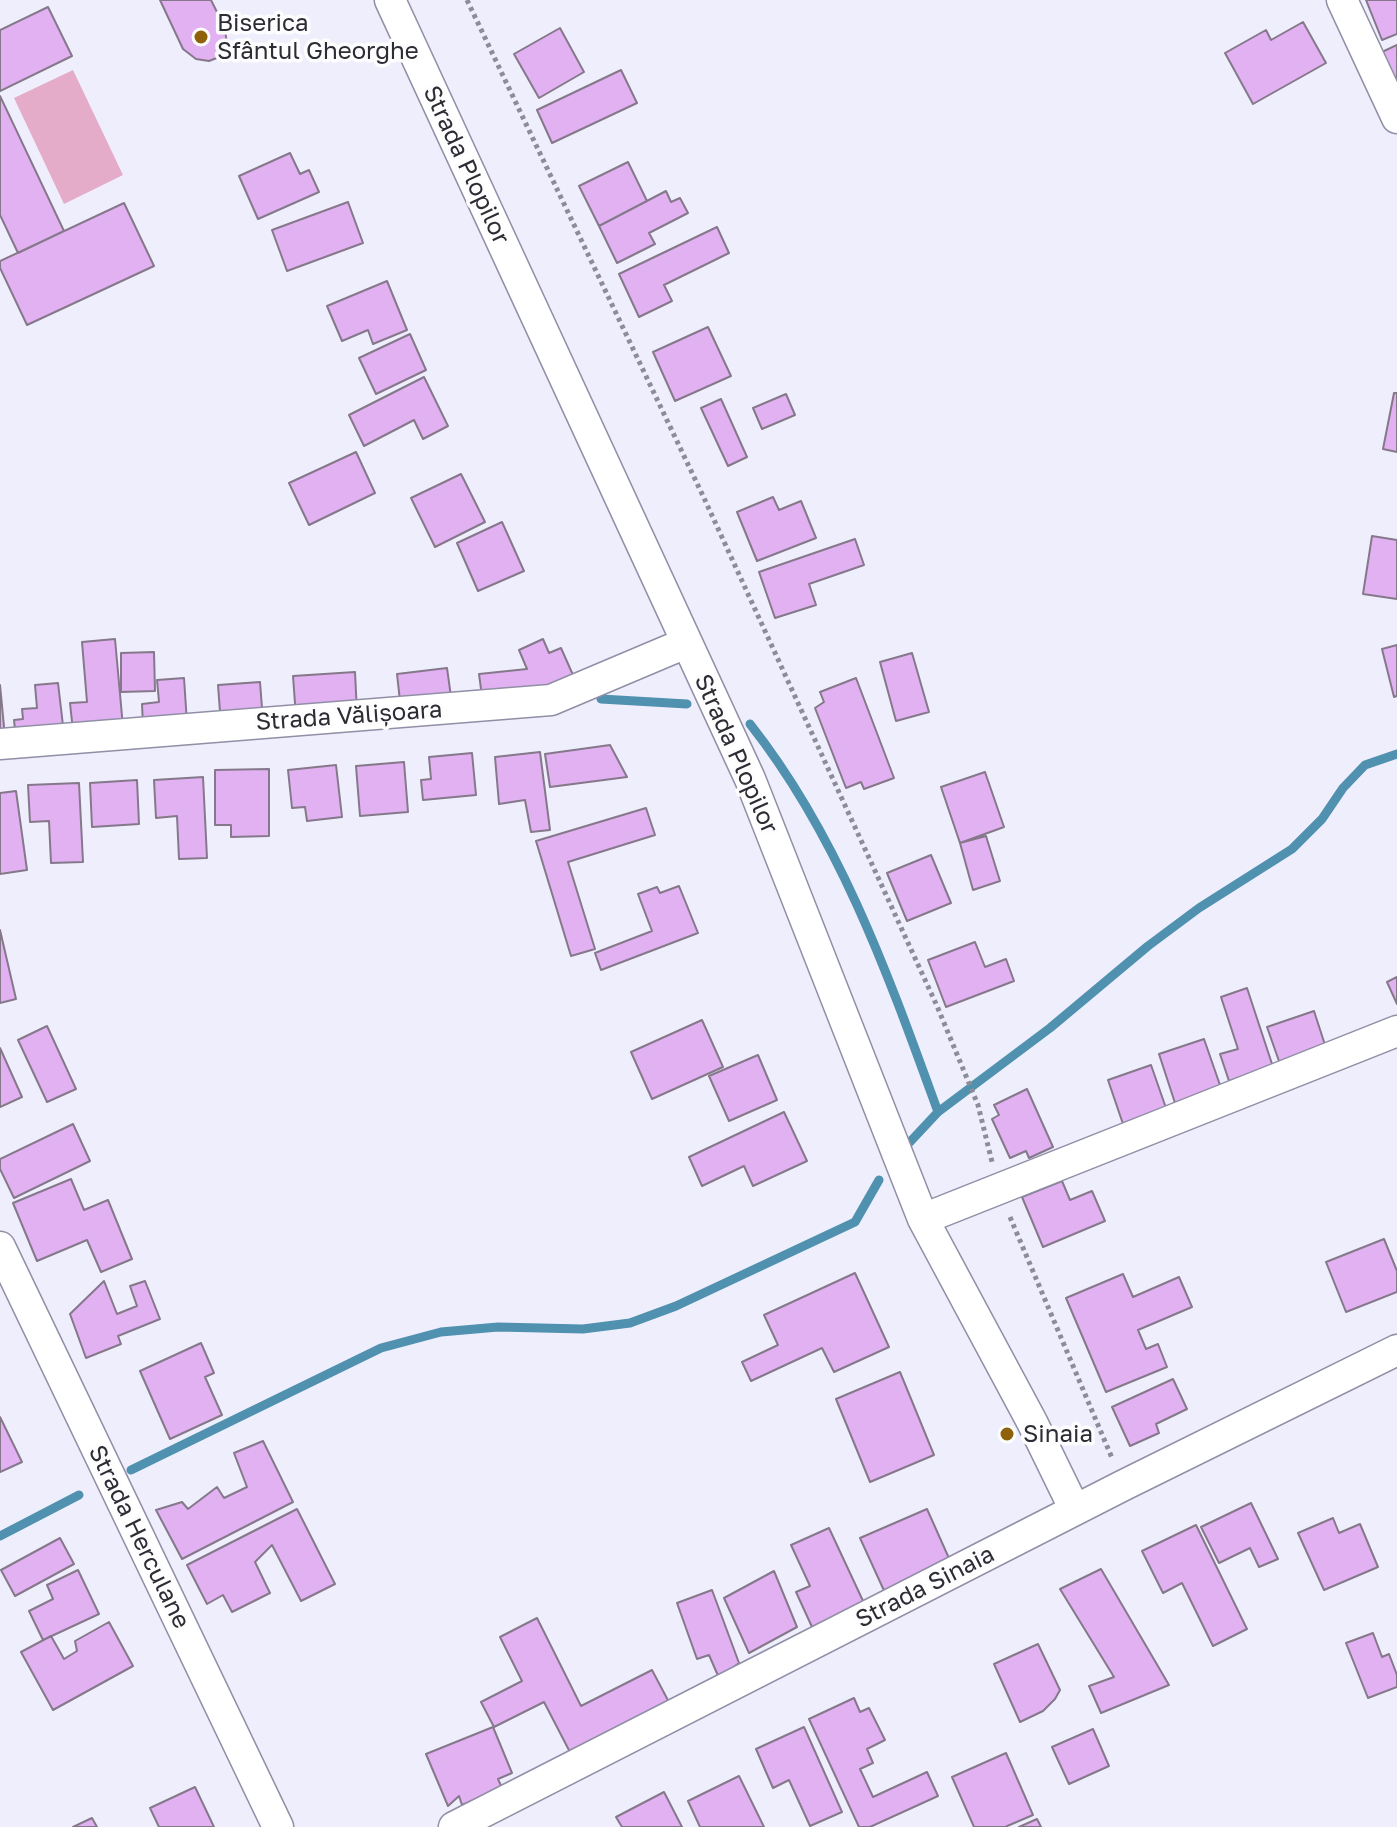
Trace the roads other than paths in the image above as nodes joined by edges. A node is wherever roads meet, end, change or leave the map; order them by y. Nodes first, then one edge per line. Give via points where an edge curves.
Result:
1 (390, 0) edge
2 (1342, 0) edge
3 (1397, 118) edge
4 (686, 643) junction
5 (0, 744) edge
6 (1397, 1031) edge
7 (923, 1219) junction
8 (0, 1247) edge
9 (1397, 1350) edge
10 (1075, 1510) junction
11 (278, 1827) edge
12 (454, 1827) edge

1 - 4 street, Strada Plopilor
2 - 3 street
4 - 5 street, Strada Vălișoara via 551,700
4 - 7 street, Strada Plopilor via 750,779
6 - 7 street
7 - 10 street, Strada Plopilor
8 - 11 street, Strada Herculane
9 - 10 street, Strada Sinaia
10 - 12 street, Strada Sinaia

